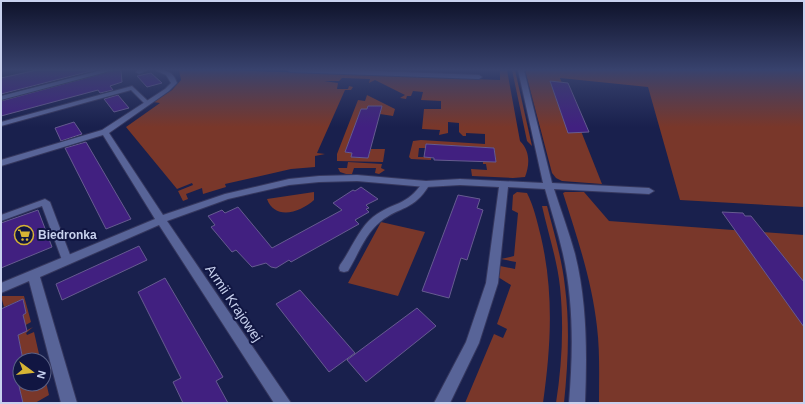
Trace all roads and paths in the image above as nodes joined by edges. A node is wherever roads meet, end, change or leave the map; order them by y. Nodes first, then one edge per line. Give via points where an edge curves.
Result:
1 (37, 89) edge
2 (129, 89) edge
3 (133, 89) edge
4 (168, 89) edge
5 (525, 89) edge
6 (1, 98) edge
7 (147, 103) junction
8 (1, 124) edge
9 (105, 132) junction
10 (1, 163) edge
11 (504, 183) junction
12 (426, 184) junction
13 (548, 185) junction
14 (649, 191) dead end
15 (1, 218) edge
16 (160, 220) junction
17 (67, 260) junction
18 (344, 268) dead end
19 (33, 274) junction
20 (1, 288) edge
21 (69, 403) edge
22 (283, 403) edge
23 (442, 403) edge
24 (577, 403) edge

1 - 6 street
2 - 8 lane
3 - 7 lane
4 - 7 street
5 - 13 street
7 - 9 street
9 - 10 street
9 - 16 street, Armii Krajowej
11 - 12 street
11 - 13 street
11 - 23 street via 489,290 472,343
12 - 16 street via 357,178 289,182 225,197
12 - 18 lane via 420,196 376,220
13 - 14 street
13 - 24 street via 569,254 576,299 580,356
15 - 17 lane via 45,202
16 - 17 street
16 - 22 street, Armii Krajowej
17 - 19 street
19 - 20 street
19 - 21 street

